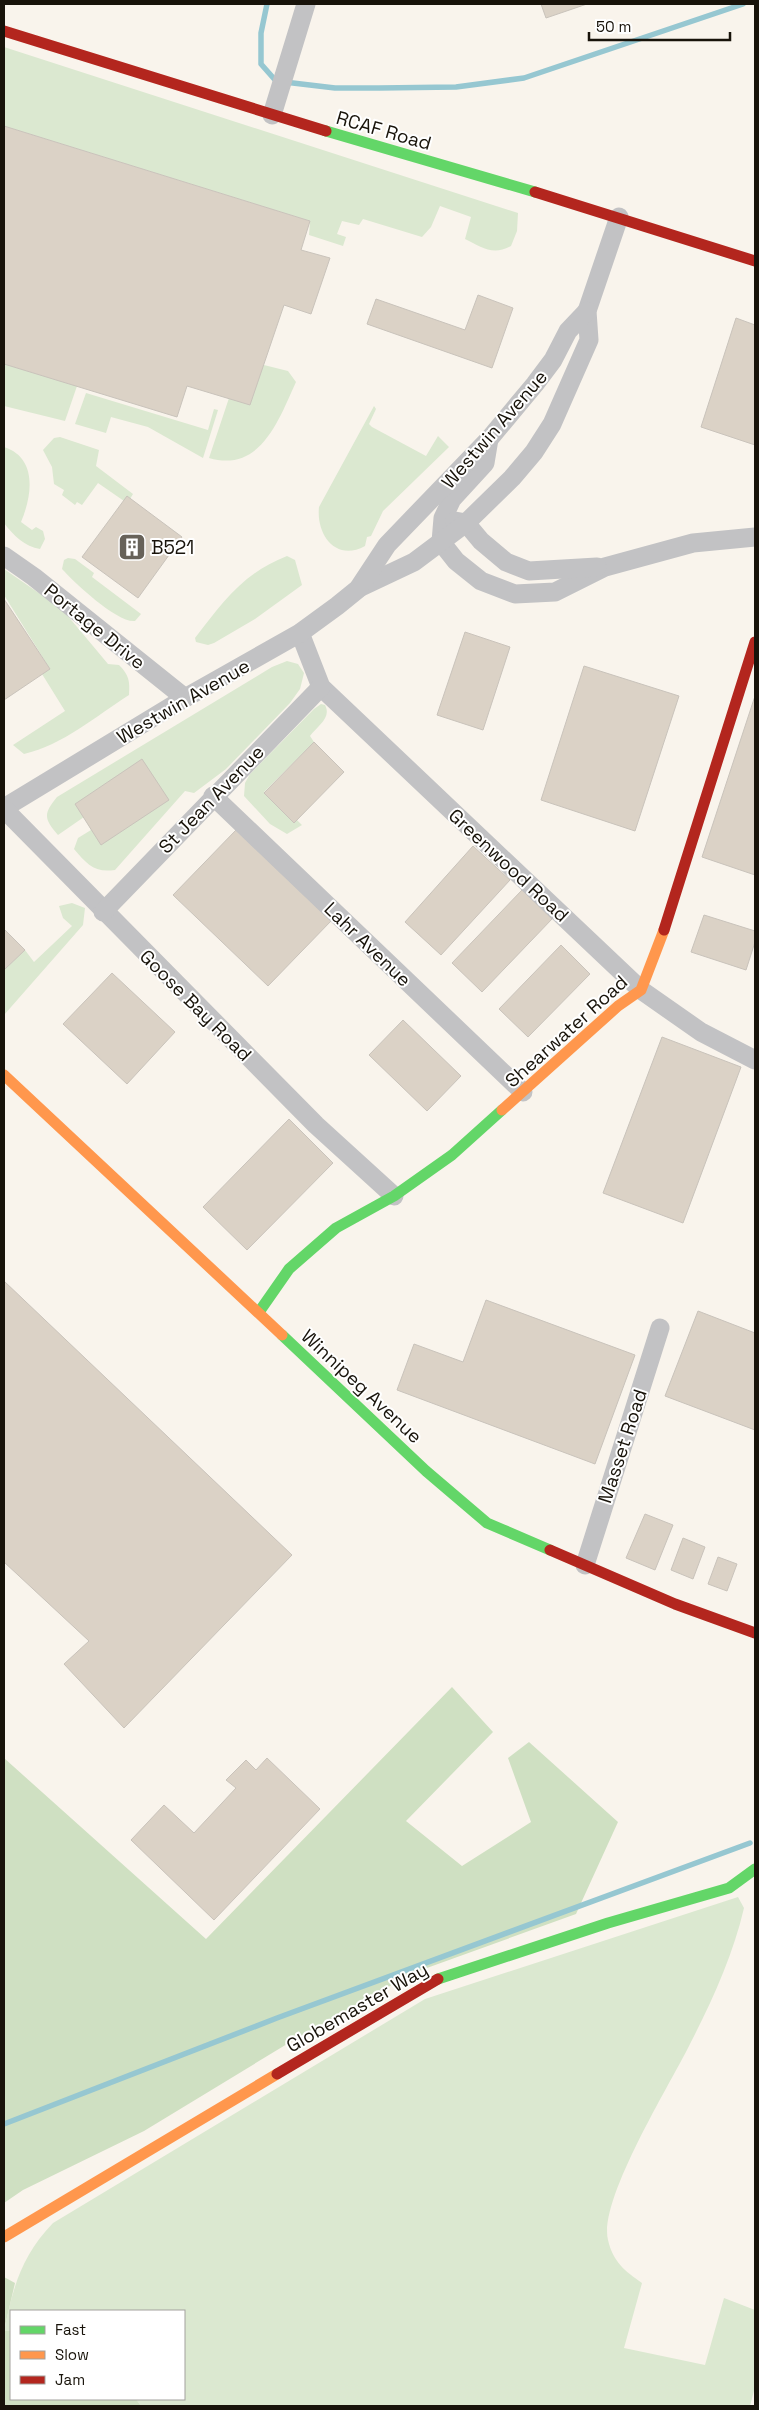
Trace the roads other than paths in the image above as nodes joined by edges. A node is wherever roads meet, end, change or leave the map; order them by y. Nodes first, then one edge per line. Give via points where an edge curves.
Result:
1 (306, 4) edge
2 (4, 31) edge
3 (272, 115) junction
4 (619, 217) junction
5 (755, 261) edge
6 (587, 311) junction
7 (490, 438) junction
8 (443, 518) junction
9 (414, 519) junction
10 (466, 523) junction
11 (755, 537) edge
12 (441, 542) junction
13 (4, 556) edge
14 (605, 567) junction
15 (358, 589) junction
16 (300, 632) junction
17 (755, 642) edge
18 (321, 687) junction
19 (185, 698) junction
20 (213, 796) junction
21 (4, 808) edge
22 (103, 912) junction
23 (641, 990) junction
24 (755, 1060) edge
25 (4, 1075) edge
26 (523, 1092) junction
27 (394, 1196) junction
28 (259, 1312) junction
29 (660, 1328) dead end
30 (585, 1564) junction
31 (755, 1633) edge
32 (755, 1870) edge
33 (4, 2237) edge

1 - 3 street
2 - 3 street, RCAF Road
3 - 4 street, RCAF Road
4 - 5 street, RCAF Road
4 - 6 street, Westwin Avenue
6 - 7 street, Westwin Avenue via 568,331 553,360
6 - 10 street, Westwin Avenue via 589,340 552,424 512,478
7 - 8 street via 485,463 452,499
7 - 9 street, Westwin Avenue
8 - 9 street
8 - 10 street
8 - 12 street
9 - 15 street, Westwin Avenue via 387,545
10 - 12 street, Westwin Avenue
10 - 14 street via 506,562 529,571
11 - 14 street via 692,543
12 - 14 street via 456,561 481,581 515,594 555,592
12 - 15 street, Westwin Avenue via 414,562
13 - 19 street, Portage Drive
15 - 16 street, Westwin Avenue
16 - 18 street, Greenwood Road
16 - 19 street, Westwin Avenue
17 - 23 street, Shearwater Road via 655,958
18 - 20 street, St Jean Avenue
18 - 23 street, Greenwood Road
19 - 21 street, Westwin Avenue
20 - 22 street, St Jean Avenue
20 - 26 street, Lahr Avenue
21 - 22 street, Goose Bay Road
22 - 27 street, Goose Bay Road via 316,1125
23 - 24 street, Greenwood Road via 702,1032
23 - 26 street, Shearwater Road via 618,1006
25 - 28 street, Winnipeg Avenue
26 - 27 street, Shearwater Road via 452,1156
27 - 28 street, Shearwater Road via 336,1228 289,1269
28 - 30 street, Winnipeg Avenue via 426,1471 487,1523
29 - 30 street, Masset Road
30 - 31 street, Winnipeg Avenue via 675,1604
32 - 33 street, Globemaster Way via 729,1888 434,1980

